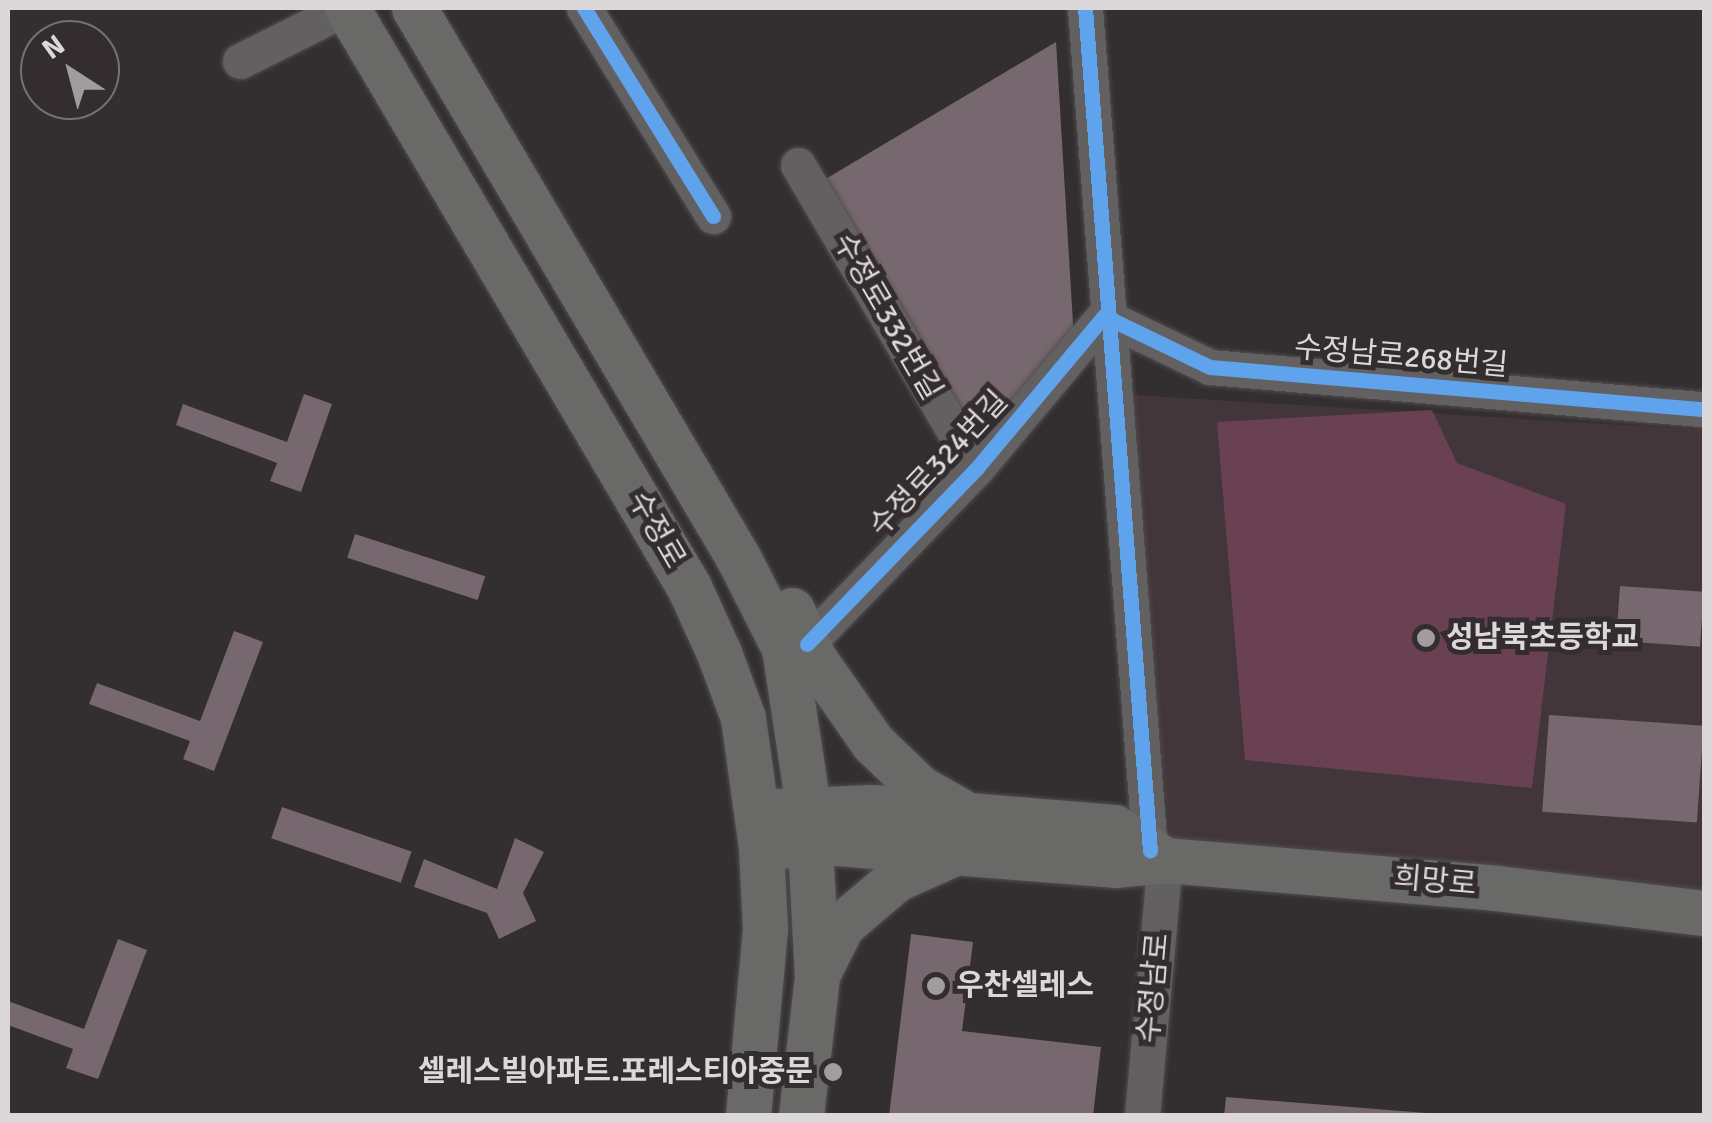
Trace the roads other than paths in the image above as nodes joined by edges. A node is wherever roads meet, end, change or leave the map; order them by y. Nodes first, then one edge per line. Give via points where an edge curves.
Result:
1 (347, 8) edge
2 (414, 8) edge
3 (584, 8) edge
4 (1085, 8) edge
5 (240, 61) dead end
6 (798, 165) dead end
7 (713, 216) dead end
8 (1104, 316) junction
9 (1704, 409) edge
10 (976, 469) junction
11 (722, 529) junction
12 (808, 644) junction
13 (809, 823) junction
14 (759, 832) junction
15 (962, 834) junction
16 (1157, 854) junction
17 (1704, 914) edge
18 (816, 977) junction
19 (748, 1116) edge
20 (801, 1116) edge
21 (1142, 1116) edge

1 - 5 street
1 - 14 main road, 수정로 via 689,587 743,718
2 - 11 main road, 수정로
3 - 7 street
4 - 8 street, 수정남로
6 - 10 street, 수정로332번길
8 - 9 street, 수정남로268번길 via 1210,367
8 - 10 street, 수정로324번길
8 - 16 street, 수정남로
10 - 12 street, 수정로324번길
11 - 12 main road via 778,582
11 - 13 main road, 수정로 via 784,648
12 - 15 main road via 872,743
13 - 14 main road, 희망로
13 - 15 main road, 희망로
13 - 18 main road, 수정로
14 - 19 main road, 수정로 via 765,929
15 - 16 main road, 희망로 via 1116,865
15 - 18 main road via 896,878 842,926
16 - 17 main road, 희망로
16 - 21 street, 수정남로
18 - 20 main road, 수정로

